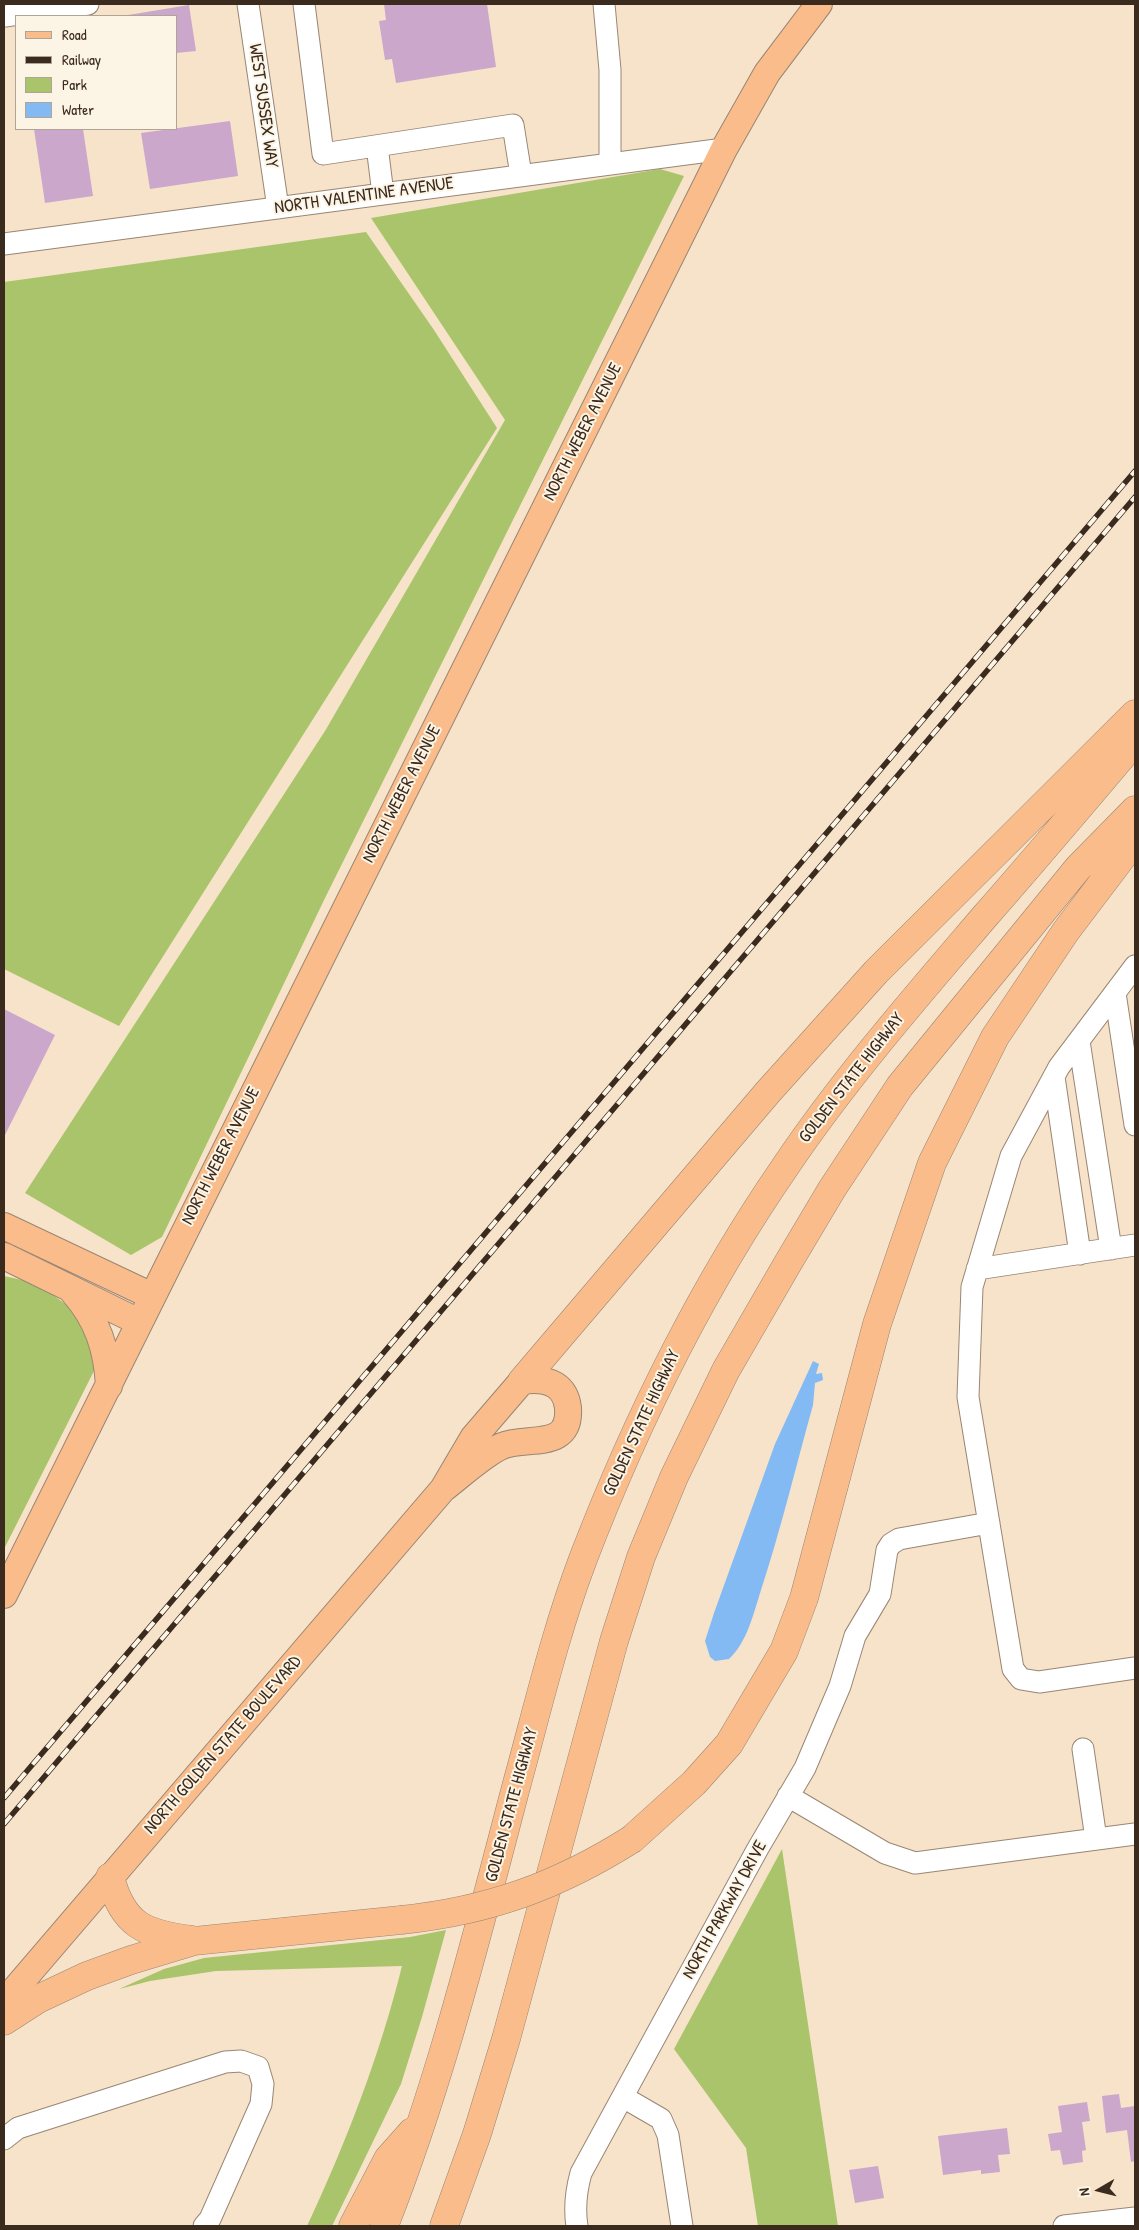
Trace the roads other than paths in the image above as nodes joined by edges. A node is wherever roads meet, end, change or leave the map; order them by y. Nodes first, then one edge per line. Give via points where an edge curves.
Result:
1 (88, 4) edge
2 (248, 4) edge
3 (304, 4) edge
4 (604, 4) edge
5 (819, 4) edge
6 (4, 16) edge
7 (377, 146) junction
8 (724, 149) junction
9 (610, 164) junction
10 (521, 175) junction
11 (383, 194) junction
12 (278, 208) junction
13 (4, 244) edge
14 (1135, 714) edge
15 (1135, 741) edge
16 (1135, 810) edge
17 (1135, 840) edge
18 (1135, 966) edge
19 (1115, 993) junction
20 (1079, 1041) junction
21 (1054, 1077) junction
22 (1135, 1125) edge
23 (4, 1226) edge
24 (1135, 1245) edge
25 (1111, 1249) junction
26 (1080, 1254) junction
27 (4, 1256) edge
28 (978, 1270) junction
29 (68, 1286) junction
30 (152, 1296) junction
31 (139, 1322) junction
32 (522, 1381) junction
33 (109, 1387) junction
34 (443, 1489) junction
35 (989, 1523) junction
36 (4, 1595) edge
37 (1135, 1668) edge
38 (1083, 1749) dead end
39 (788, 1796) junction
40 (1135, 1834) edge
41 (1096, 1839) junction
42 (110, 1877) junction
43 (194, 1941) junction
44 (4, 2002) edge
45 (4, 2021) edge
46 (623, 2097) junction
47 (421, 2121) junction
48 (4, 2140) edge
49 (1135, 2218) edge
50 (204, 2226) edge
51 (353, 2226) edge
52 (384, 2226) edge
53 (444, 2226) edge
54 (577, 2226) edge
55 (682, 2226) edge
56 (1064, 2226) edge

1 - 6 street
2 - 12 street, WEST SUSSEX WAY
3 - 7 street via 323,154
4 - 9 street via 610,70
5 - 8 main road, NORTH WEBER AVENUE via 767,73
7 - 10 street via 513,125
7 - 11 street
8 - 9 street, NORTH VALENTINE AVENUE
8 - 30 main road, NORTH WEBER AVENUE
9 - 10 street, NORTH VALENTINE AVENUE
10 - 11 street, NORTH VALENTINE AVENUE
11 - 12 street, NORTH VALENTINE AVENUE
12 - 13 street, NORTH VALENTINE AVENUE
14 - 32 highway via 876,972 768,1092
15 - 47 highway, GOLDEN STATE HIGHWAY via 852,1075 785,1167 738,1240 670,1360 622,1460 581,1564 544,1684 465,1980
16 - 53 highway via 1078,868 900,1086 832,1189 726,1370 674,1477 641,1557 614,1641 506,2039
17 - 43 highway, bridge via 1066,930 995,1037 932,1163 877,1324 804,1598 784,1651 729,1744 694,1783 632,1839 578,1871 519,1896 464,1910 401,1920
18 - 19 street
19 - 20 street
19 - 22 street
20 - 21 street
20 - 25 street
21 - 26 street
21 - 28 street via 1011,1156
23 - 30 main road
24 - 25 street
25 - 26 street
26 - 28 street
27 - 29 main road
28 - 35 street via 972,1287 968,1397
29 - 31 main road
29 - 33 main road via 84,1304 100,1335 107,1358
30 - 31 main road, NORTH WEBER AVENUE
31 - 33 main road, NORTH WEBER AVENUE
32 - 34 main road, NORTH GOLDEN STATE BOULEVARD via 473,1438
32 - 34 main road, NORTH GOLDEN STATE BOULEVARD via 542,1380 561,1390 568,1410 561,1432 548,1440 500,1447
33 - 36 main road, NORTH WEBER AVENUE
34 - 42 main road, NORTH GOLDEN STATE BOULEVARD
35 - 37 street via 1013,1669 1021,1679 1039,1682
35 - 39 street, NORTH PARKWAY DRIVE via 899,1539 891,1544 887,1550 880,1594 855,1636 824,1726
38 - 41 street
39 - 41 street via 885,1853 915,1863
39 - 46 street, NORTH PARKWAY DRIVE
40 - 41 street
42 - 43 highway via 115,1897 134,1922 151,1932
42 - 44 main road, NORTH GOLDEN STATE BOULEVARD
43 - 45 highway via 87,1976 38,1999
46 - 54 street, NORTH PARKWAY DRIVE via 581,2173 575,2204
46 - 55 street via 660,2120 668,2134
47 - 51 highway via 388,2159
47 - 52 highway, GOLDEN STATE HIGHWAY
48 - 50 street via 18,2128 225,2062 241,2060 258,2067 263,2084 261,2104
49 - 56 street

